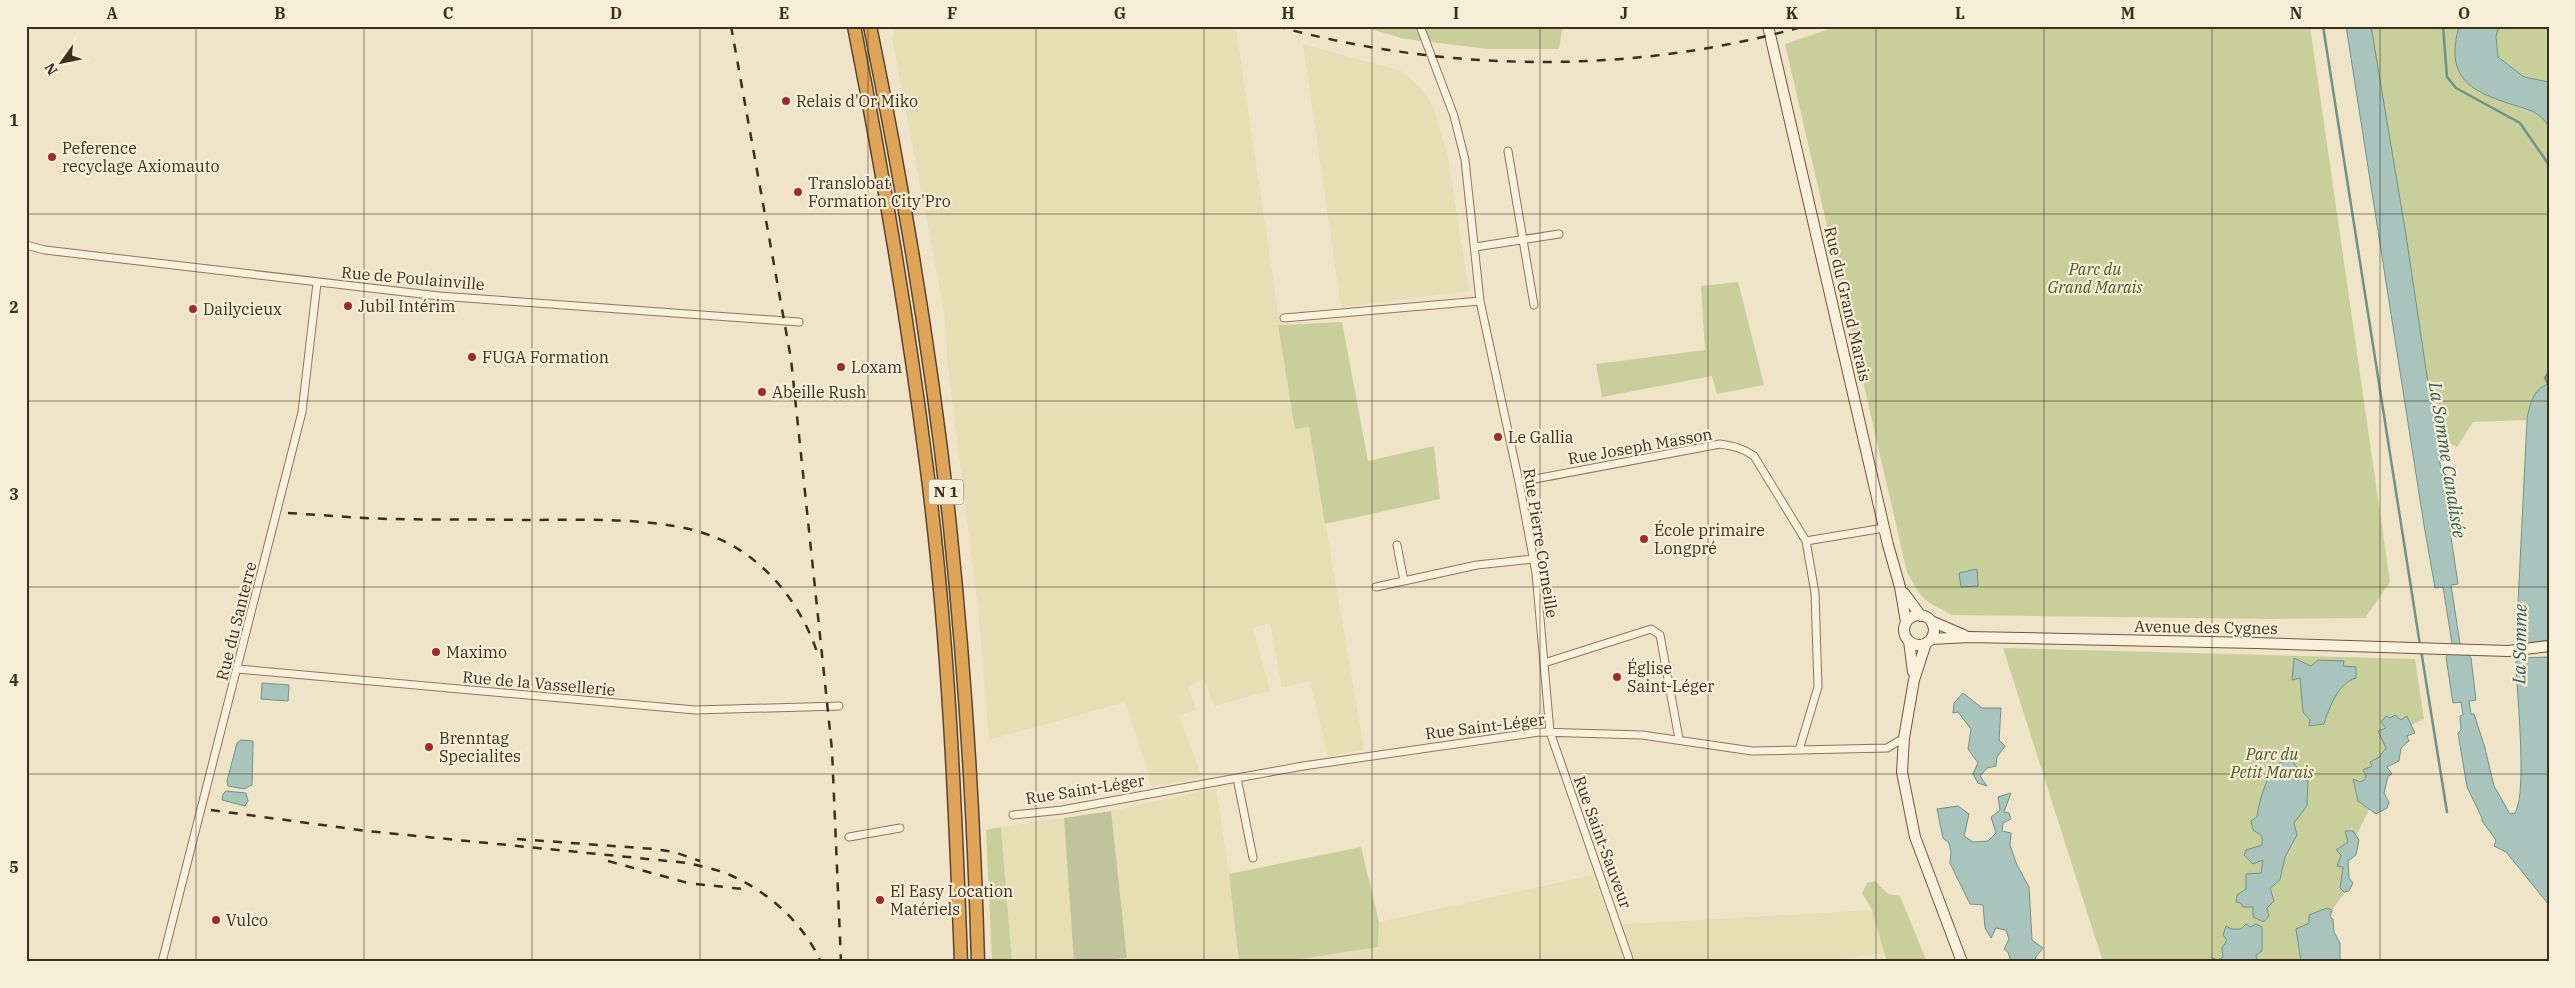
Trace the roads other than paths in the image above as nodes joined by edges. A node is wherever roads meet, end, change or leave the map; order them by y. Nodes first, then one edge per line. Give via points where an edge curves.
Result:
1 (854, 26) edge
2 (870, 26) edge
3 (1420, 26) edge
4 (1768, 26) edge
5 (1508, 151) dead end
6 (1560, 234) dead end
7 (1524, 240) junction
8 (26, 245) edge
9 (1475, 247) junction
10 (317, 282) junction
11 (1480, 301) junction
12 (1534, 305) dead end
13 (1284, 318) dead end
14 (798, 322) dead end
15 (1519, 482) junction
16 (1884, 528) junction
17 (1806, 541) junction
18 (1397, 545) dead end
19 (1533, 558) junction
20 (1404, 581) junction
21 (1376, 587) dead end
22 (1900, 587) junction
23 (1926, 619) junction
24 (1906, 622) junction
25 (1969, 637) junction
26 (1908, 641) junction
27 (1928, 641) junction
28 (2548, 646) edge
29 (1544, 663) junction
30 (238, 669) junction
31 (1914, 680) junction
32 (839, 706) dead end
33 (1550, 732) junction
34 (1904, 738) junction
35 (1679, 739) junction
36 (1799, 750) junction
37 (1237, 778) junction
38 (1013, 815) dead end
39 (900, 828) dead end
40 (849, 837) dead end
41 (1253, 858) dead end
42 (162, 962) edge
43 (961, 962) edge
44 (978, 962) edge
45 (1630, 962) edge
46 (1962, 962) edge

1 - 43 highway, N 1 via 898,264 928,472 951,739
2 - 44 highway, N 1 via 912,255 948,506 968,752
3 - 9 street, Rue Pierre Corneille via 1462,144
4 - 16 street, Rue du Grand Marais
5 - 7 street
6 - 7 street
7 - 9 street
7 - 12 street
8 - 10 street, Rue de Poulainville via 45,250
9 - 11 street, Rue Pierre Corneille
10 - 14 street, Rue de Poulainville via 440,296
10 - 30 street, Rue du Santerre via 302,412
11 - 13 street
11 - 15 street, Rue Pierre Corneille
15 - 17 street, Rue Joseph Masson via 1720,444 1735,446 1754,456
15 - 19 street, Rue Pierre Corneille
16 - 17 street
16 - 22 street, Rue du Grand Marais
17 - 36 street via 1815,593 1818,687
18 - 20 street
19 - 20 street via 1477,565
19 - 29 street, Rue Pierre Corneille
20 - 21 street
22 - 23 street, Rue du Grand Marais
22 - 24 street, Rue du Grand Marais
23 - 24 street via 1911,617
23 - 25 street, Avenue des Cygnes
23 - 27 street via 1934,632
24 - 26 street via 1904,634
25 - 27 street, Avenue des Cygnes
25 - 28 street, Avenue des Cygnes via 2256,642 2473,651 2517,651
26 - 27 street via 1915,645
26 - 31 street
27 - 31 street
29 - 33 street, Rue Pierre Corneille
29 - 35 street via 1650,629 1656,630 1660,635
30 - 32 street, Rue de la Vassellerie via 695,710
30 - 42 street, Rue du Santerre
31 - 34 street
33 - 35 street, Rue Saint-Léger
33 - 37 street, Rue Saint-Léger
33 - 45 street, Rue Saint-Sauveur
34 - 36 street, Rue Saint-Léger via 1887,748
34 - 46 street via 1902,772 1909,814
35 - 36 street, Rue Saint-Léger via 1752,751
37 - 38 street, Rue Saint-Léger via 1062,810
37 - 41 street
39 - 40 street

